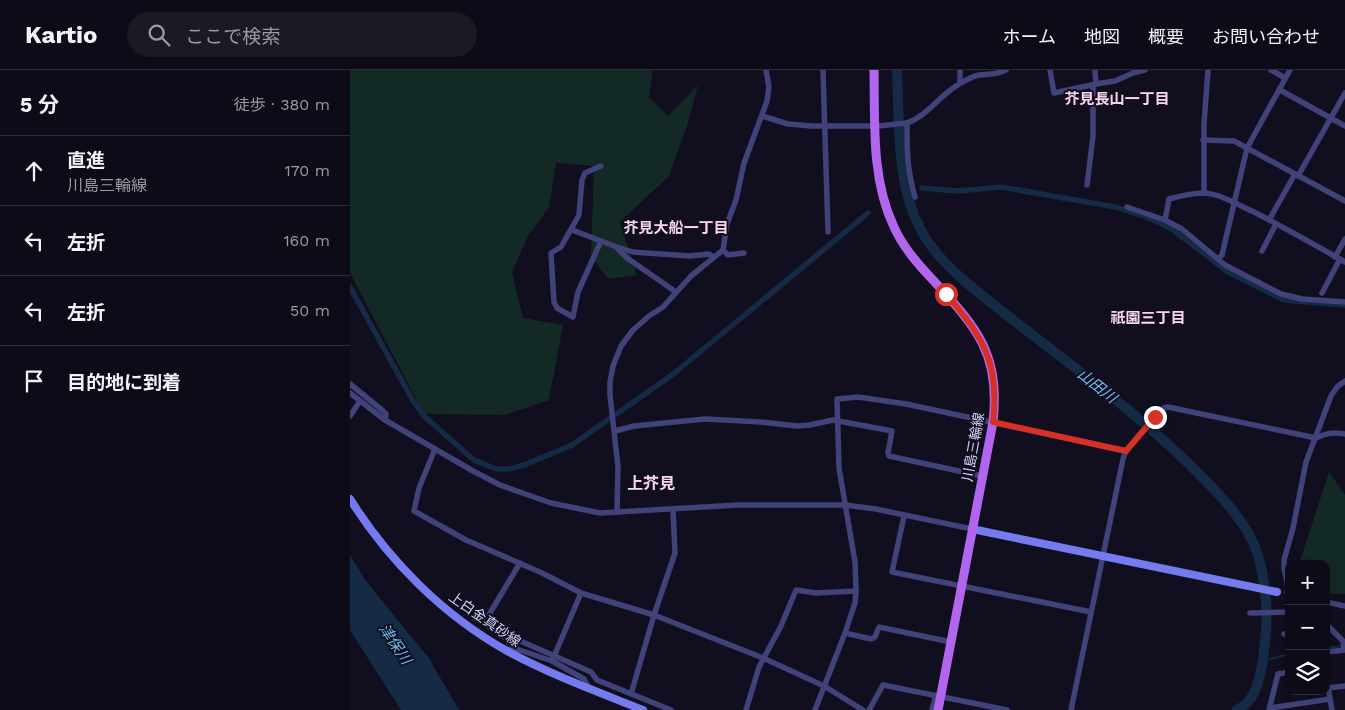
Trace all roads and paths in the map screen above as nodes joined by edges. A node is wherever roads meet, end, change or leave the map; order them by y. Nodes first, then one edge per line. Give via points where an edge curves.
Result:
1 (766, 70) edge
2 (823, 70) edge
3 (874, 70) edge
4 (960, 70) edge
5 (1006, 70) edge
6 (1050, 70) edge
7 (1095, 70) edge
8 (1145, 70) edge
9 (1208, 70) edge
10 (1271, 70) edge
11 (1290, 70) edge
12 (1285, 78) junction
13 (960, 83) junction
14 (1094, 84) junction
15 (1280, 90) junction
16 (1345, 93) edge
17 (762, 116) junction
18 (1331, 118) junction
19 (906, 124) junction
20 (825, 126) junction
21 (877, 126) junction
22 (1345, 126) edge
23 (1204, 140) junction
24 (1247, 148) junction
25 (601, 166) dead end
26 (1296, 175) junction
27 (1087, 185) dead end
28 (1204, 193) junction
29 (915, 197) dead end
30 (1345, 201) edge
31 (1234, 202) junction
32 (1127, 207) dead end
33 (1165, 220) junction
34 (1269, 220) junction
35 (1276, 224) junction
36 (572, 230) junction
37 (828, 232) dead end
38 (1345, 239) edge
39 (601, 241) junction
40 (617, 247) junction
41 (723, 250) junction
42 (1262, 251) dead end
43 (744, 253) dead end
44 (714, 257) junction
45 (1218, 259) junction
46 (1340, 260) edge
47 (676, 292) junction
48 (1322, 293) dead end
49 (1345, 302) edge
50 (1345, 381) edge
51 (350, 384) edge
52 (350, 393) edge
53 (360, 401) junction
54 (350, 416) edge
55 (385, 420) junction
56 (838, 420) junction
57 (993, 422) junction
58 (615, 432) junction
59 (1345, 434) edge
60 (1316, 438) junction
61 (435, 450) junction
62 (1126, 451) junction
63 (982, 476) junction
64 (350, 499) edge
65 (845, 505) junction
66 (674, 510) junction
67 (616, 512) junction
68 (904, 516) junction
69 (972, 529) junction
70 (1103, 556) junction
71 (520, 563) junction
72 (1285, 573) edge
73 (962, 586) junction
74 (856, 591) junction
75 (1277, 592) joint
76 (581, 593) junction
77 (1285, 593) edge
78 (1330, 603) edge
79 (1345, 606) edge
80 (1091, 612) junction
81 (1285, 612) edge
82 (1253, 613) dead end
83 (654, 615) junction
84 (1330, 629) edge
85 (845, 633) junction
86 (951, 642) junction
87 (1344, 647) edge
88 (505, 650) junction
89 (1330, 651) edge
90 (763, 658) junction
91 (553, 659) junction
92 (1285, 673) edge
93 (824, 686) junction
94 (1345, 686) edge
95 (589, 688) junction
96 (1330, 688) edge
97 (631, 694) junction
98 (1329, 695) edge
99 (938, 696) junction
100 (1330, 699) junction
101 (1270, 709) edge
102 (643, 710) edge
103 (671, 710) edge
104 (746, 710) edge
105 (815, 710) edge
106 (863, 710) edge
107 (869, 710) edge
108 (932, 710) edge
109 (938, 710) edge
110 (1007, 710) edge
111 (1071, 710) edge
112 (1332, 710) edge

1 - 17 street via 769,87
2 - 20 street
3 - 21 main road, 川島三輪線
4 - 13 street
5 - 13 street
6 - 14 street via 1054,93
7 - 14 street
8 - 14 street via 1116,81
9 - 23 street
10 - 12 street
11 - 12 street
12 - 15 street
13 - 19 street via 917,120
14 - 27 street via 1093,136
15 - 18 street
15 - 24 street
16 - 18 street
17 - 20 street via 788,124
17 - 41 street via 744,163
18 - 22 street
18 - 26 street
19 - 21 street
19 - 29 street via 906,158
20 - 21 street
20 - 37 street
21 - 57 main road, 川島三輪線 via 877,168 886,208 905,247 981,339 993,375
23 - 24 street via 1234,141
23 - 28 street
24 - 26 street
24 - 31 street
25 - 36 street via 585,173 581,207
26 - 30 street
26 - 34 street
28 - 31 street
28 - 33 street via 1169,199
31 - 34 street
31 - 45 street via 1222,255
32 - 33 street
33 - 45 street via 1182,229
34 - 35 street
35 - 42 street
35 - 46 street
36 - 39 street
36 - 39 street via 561,248 551,253 551,259 554,302 557,308 573,317 578,292
38 - 46 street
39 - 40 street
40 - 44 street via 633,252 709,254
40 - 47 street via 626,258
41 - 43 street via 728,255
41 - 44 street
44 - 47 street
45 - 49 street via 1289,297
46 - 48 street
47 - 58 street via 621,346 610,382
50 - 60 street via 1331,396
51 - 55 street via 386,414
52 - 53 street
53 - 54 street
53 - 55 street
55 - 61 street
56 - 57 street via 837,399 858,397
56 - 58 street via 797,426 705,419 634,426
56 - 63 street via 892,431 889,456
56 - 65 street via 839,468
57 - 62 street
57 - 63 main road, 川島三輪線
58 - 67 street via 618,467
59 - 60 street via 1325,433
60 - 62 street via 1168,407 1163,408
60 - 72 street via 1306,462 1284,560
61 - 67 street via 518,492 578,509
61 - 71 street via 419,488 414,511 466,540
62 - 70 street
63 - 69 main road, 川島三輪線
64 - 88 main road, 上白金真砂線 via 394,561 454,615
65 - 66 street via 738,505
65 - 68 street
65 - 74 street via 855,562
66 - 67 street
66 - 83 street via 675,553
68 - 69 street
68 - 73 street via 892,572
69 - 70 main road
69 - 73 main road, 川島三輪線
70 - 75 main road
70 - 80 street
71 - 76 street
71 - 91 street via 484,623 507,639 516,640
73 - 80 street
73 - 86 main road, 川島三輪線
74 - 85 street
74 - 90 street via 816,593 796,590
75 - 77 street
76 - 83 street
76 - 91 street
78 - 79 street
80 - 111 street
81 - 82 street
83 - 90 street
83 - 97 street
84 - 87 street
85 - 86 street via 871,639 876,637 879,627
85 - 93 street
86 - 99 main road, 川島三輪線
87 - 89 street
88 - 91 street via 514,648
88 - 95 main road, 上白金真砂線
90 - 93 street
90 - 104 street
91 - 95 street via 584,679
91 - 97 street via 591,672 597,680
92 - 101 street via 1278,674
93 - 105 street
93 - 106 street
94 - 96 street
95 - 102 main road, 上白金真砂線
97 - 103 street
98 - 100 street
99 - 107 street via 883,685
99 - 108 street
99 - 109 main road, 川島三輪線
99 - 110 street
100 - 101 street
100 - 112 street

